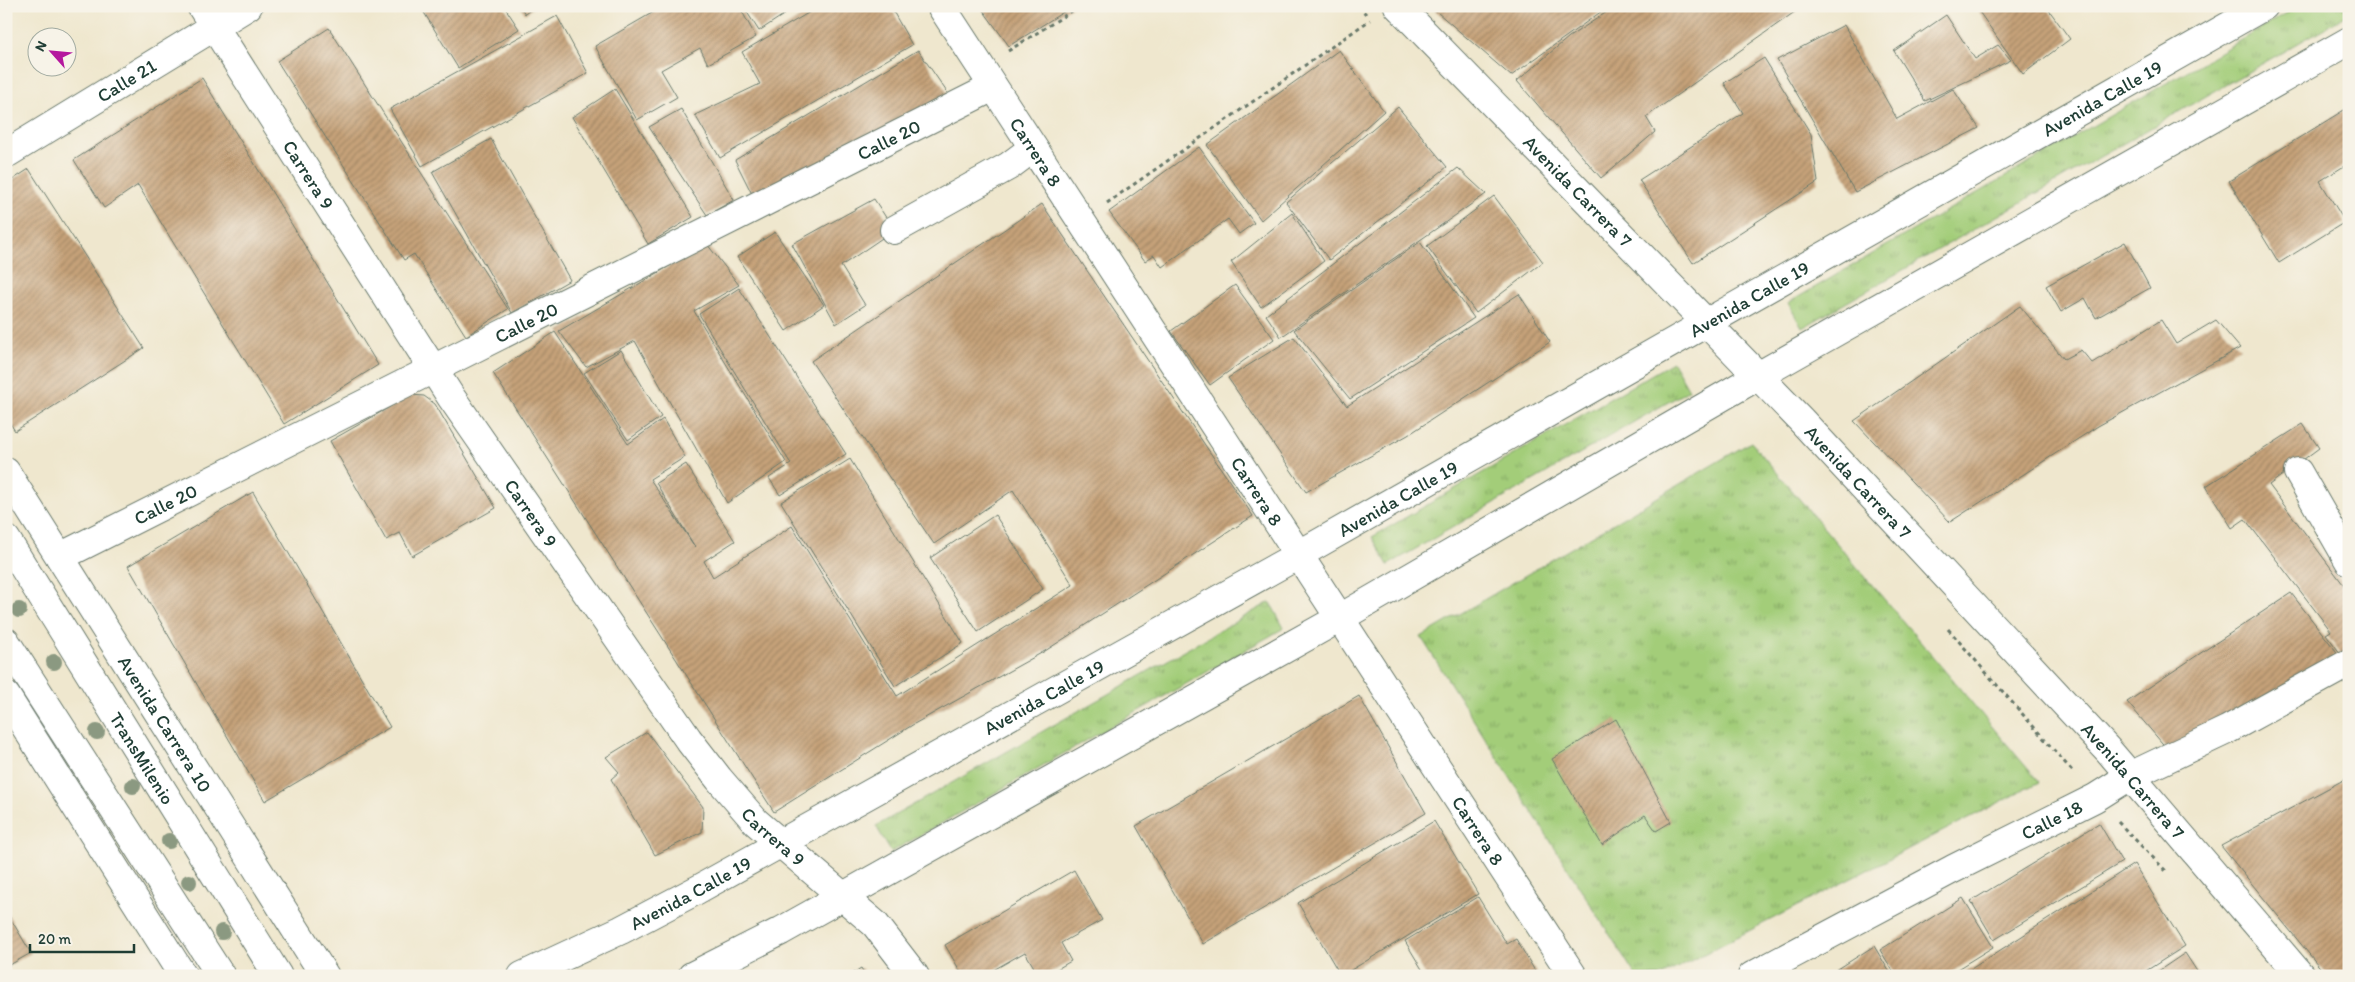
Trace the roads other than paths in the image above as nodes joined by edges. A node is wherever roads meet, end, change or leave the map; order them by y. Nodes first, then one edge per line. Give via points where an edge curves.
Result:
1 (248, 6) edge
2 (941, 6) edge
3 (2264, 6) edge
4 (1388, 11) edge
5 (208, 16) edge
6 (2349, 41) edge
7 (987, 77) junction
8 (1033, 148) junction
9 (6, 154) edge
10 (894, 230) dead end
11 (1706, 322) junction
12 (434, 369) junction
13 (1758, 376) junction
14 (6, 472) edge
15 (2298, 472) dead end
16 (6, 539) edge
17 (1298, 554) junction
18 (60, 557) junction
19 (2349, 561) edge
20 (1340, 618) junction
21 (6, 642) edge
22 (2349, 663) edge
23 (6, 696) edge
24 (2130, 776) junction
25 (781, 843) junction
26 (843, 896) junction
27 (182, 976) edge
28 (221, 976) edge
29 (278, 976) edge
30 (325, 976) edge
31 (522, 976) edge
32 (692, 976) edge
33 (915, 976) edge
34 (1573, 976) edge
35 (1752, 976) edge
36 (2302, 976) edge

1 - 5 street, Calle 21
2 - 7 street, Carrera 8
3 - 11 street, Avenida Calle 19
4 - 11 street, Avenida Carrera 7
5 - 9 street, Calle 21
5 - 12 street, Carrera 9
6 - 13 street
7 - 8 street, Carrera 8
7 - 12 street, Calle 20
8 - 10 street via 1009,166
8 - 17 street, Carrera 8
11 - 13 street, Avenida Carrera 7
11 - 17 street, Avenida Calle 19
12 - 18 street, Calle 20
12 - 25 street, Carrera 9 via 688,739 756,822
13 - 20 street
13 - 24 street, Avenida Carrera 7
14 - 18 street, Avenida Carrera 10
15 - 19 street
16 - 29 street, TransMilenio
17 - 20 street, Carrera 8
17 - 25 street, Avenida Calle 19
18 - 30 street, Avenida Carrera 10
20 - 26 street
20 - 34 street, Carrera 8
21 - 28 street
22 - 24 street, Calle 18 via 2227,730
23 - 27 street
24 - 35 street, Calle 18 via 2095,798
24 - 36 street, Avenida Carrera 7
25 - 26 street, Carrera 9
25 - 31 street, Avenida Calle 19 via 660,911
26 - 32 street
26 - 33 street, Carrera 9 via 875,924

